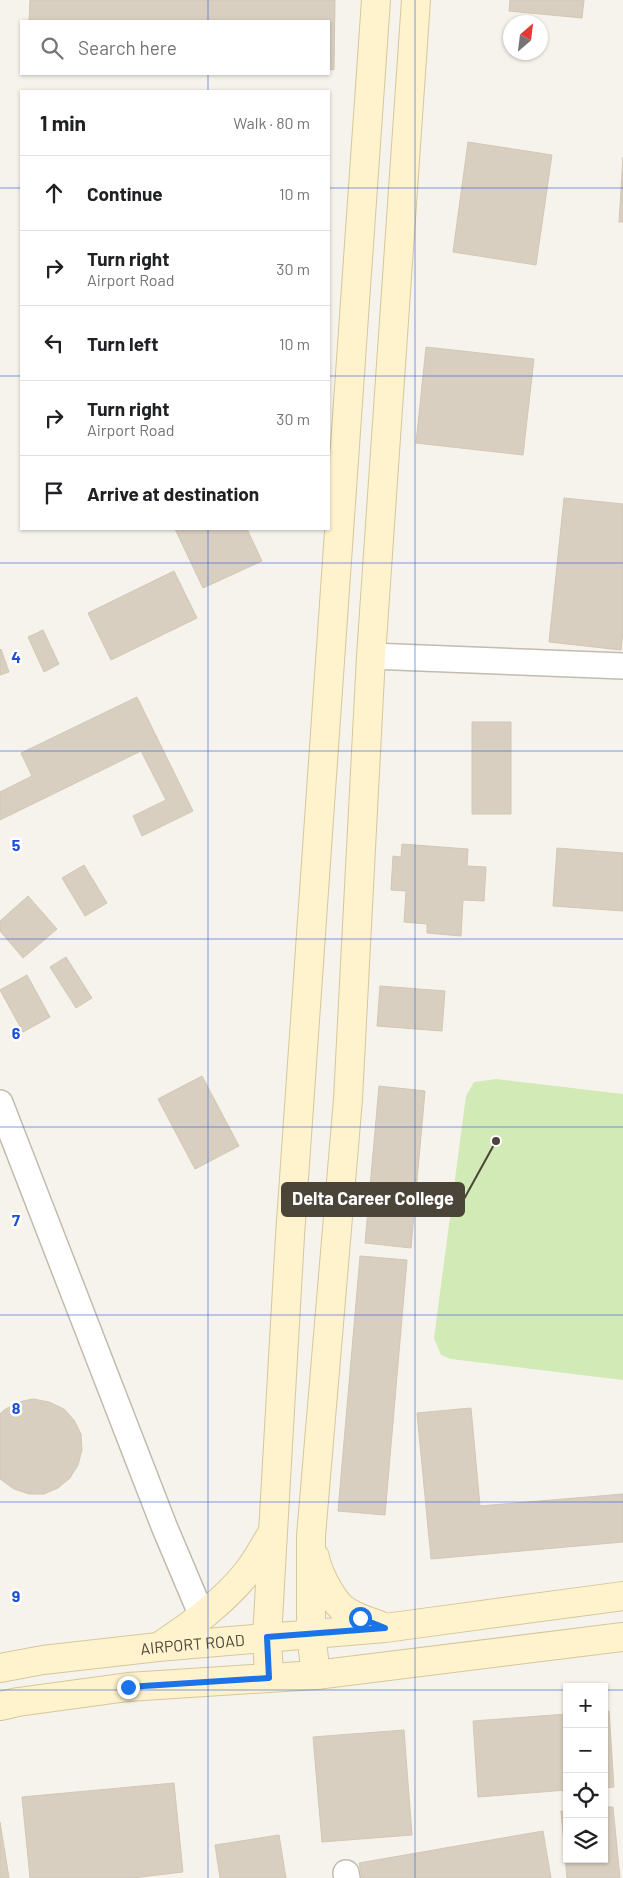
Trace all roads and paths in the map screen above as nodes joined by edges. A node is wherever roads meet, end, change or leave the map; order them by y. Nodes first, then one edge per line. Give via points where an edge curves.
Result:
1 (376, 0) edge
2 (416, 0) edge
3 (371, 656) junction
4 (623, 666) edge
5 (0, 1103) edge
6 (272, 1533) junction
7 (311, 1536) junction
8 (623, 1596) edge
9 (202, 1616) junction
10 (385, 1628) junction
11 (312, 1634) junction
12 (267, 1637) junction
13 (623, 1637) edge
14 (158, 1647) junction
15 (0, 1668) edge
16 (316, 1675) junction
17 (269, 1678) junction
18 (0, 1706) edge

1 - 6 street
2 - 3 street
3 - 4 street
3 - 7 street via 348,1100
5 - 9 street
6 - 9 street via 247,1573
6 - 12 street
7 - 10 street via 316,1565 342,1608
7 - 11 street
8 - 10 street, AIRPORT ROAD
9 - 14 street
10 - 11 street, AIRPORT ROAD
11 - 12 street, AIRPORT ROAD
11 - 16 street
12 - 14 street, AIRPORT ROAD
12 - 17 street
13 - 16 street
14 - 15 street, AIRPORT ROAD
16 - 17 street
17 - 18 street via 128,1687

